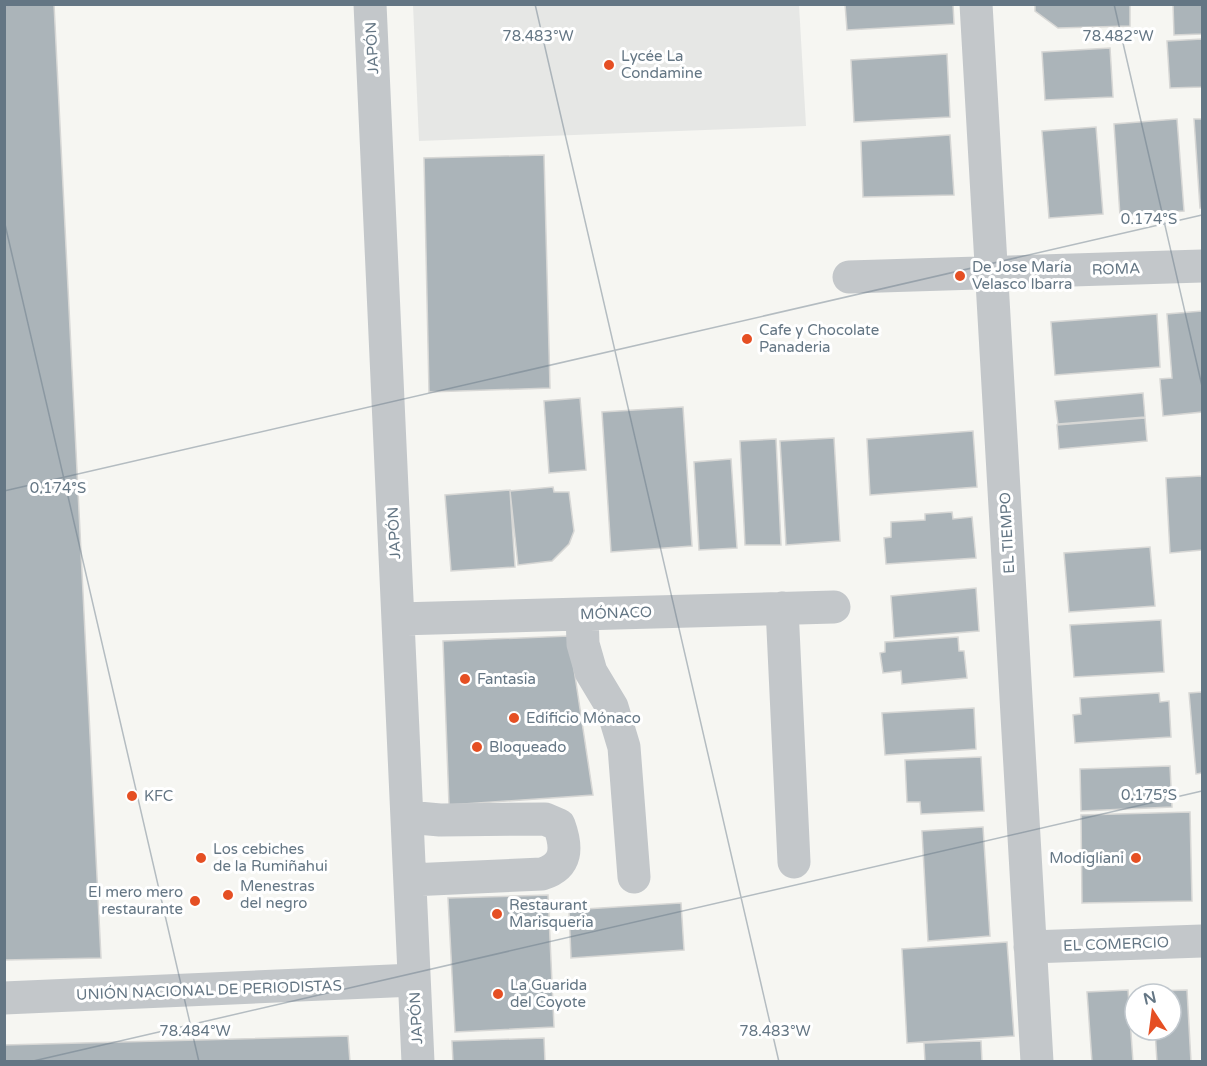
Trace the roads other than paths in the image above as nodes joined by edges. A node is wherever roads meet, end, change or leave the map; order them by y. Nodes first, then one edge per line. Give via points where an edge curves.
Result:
1 (370, 4) edge
2 (976, 4) edge
3 (1203, 266) edge
4 (993, 272) junction
5 (849, 277) dead end
6 (834, 607) dead end
7 (782, 608) junction
8 (582, 614) junction
9 (398, 619) junction
10 (407, 817) junction
11 (794, 862) dead end
12 (634, 877) dead end
13 (410, 880) junction
14 (1203, 941) edge
15 (1030, 947) junction
16 (414, 980) junction
17 (4, 998) edge
18 (418, 1062) edge
19 (1037, 1062) edge

1 - 9 street, JAPÓN
2 - 4 street, EL TIEMPO
3 - 4 street, ROMA
4 - 5 street, ROMA
4 - 15 street, EL TIEMPO
6 - 7 street, MÓNACO
7 - 8 street, MÓNACO
7 - 11 street
8 - 9 street, MÓNACO
8 - 12 street via 583,644 591,672 612,707 624,747
9 - 10 street, JAPÓN
10 - 13 street, JAPÓN
10 - 13 street via 545,819 559,825 564,838 564,854 559,864 542,874
13 - 16 street, JAPÓN
14 - 15 street, EL COMERCIO
15 - 19 street, EL TIEMPO
16 - 17 street, UNIÓN NACIONAL DE PERIODISTAS
16 - 18 street, JAPÓN

